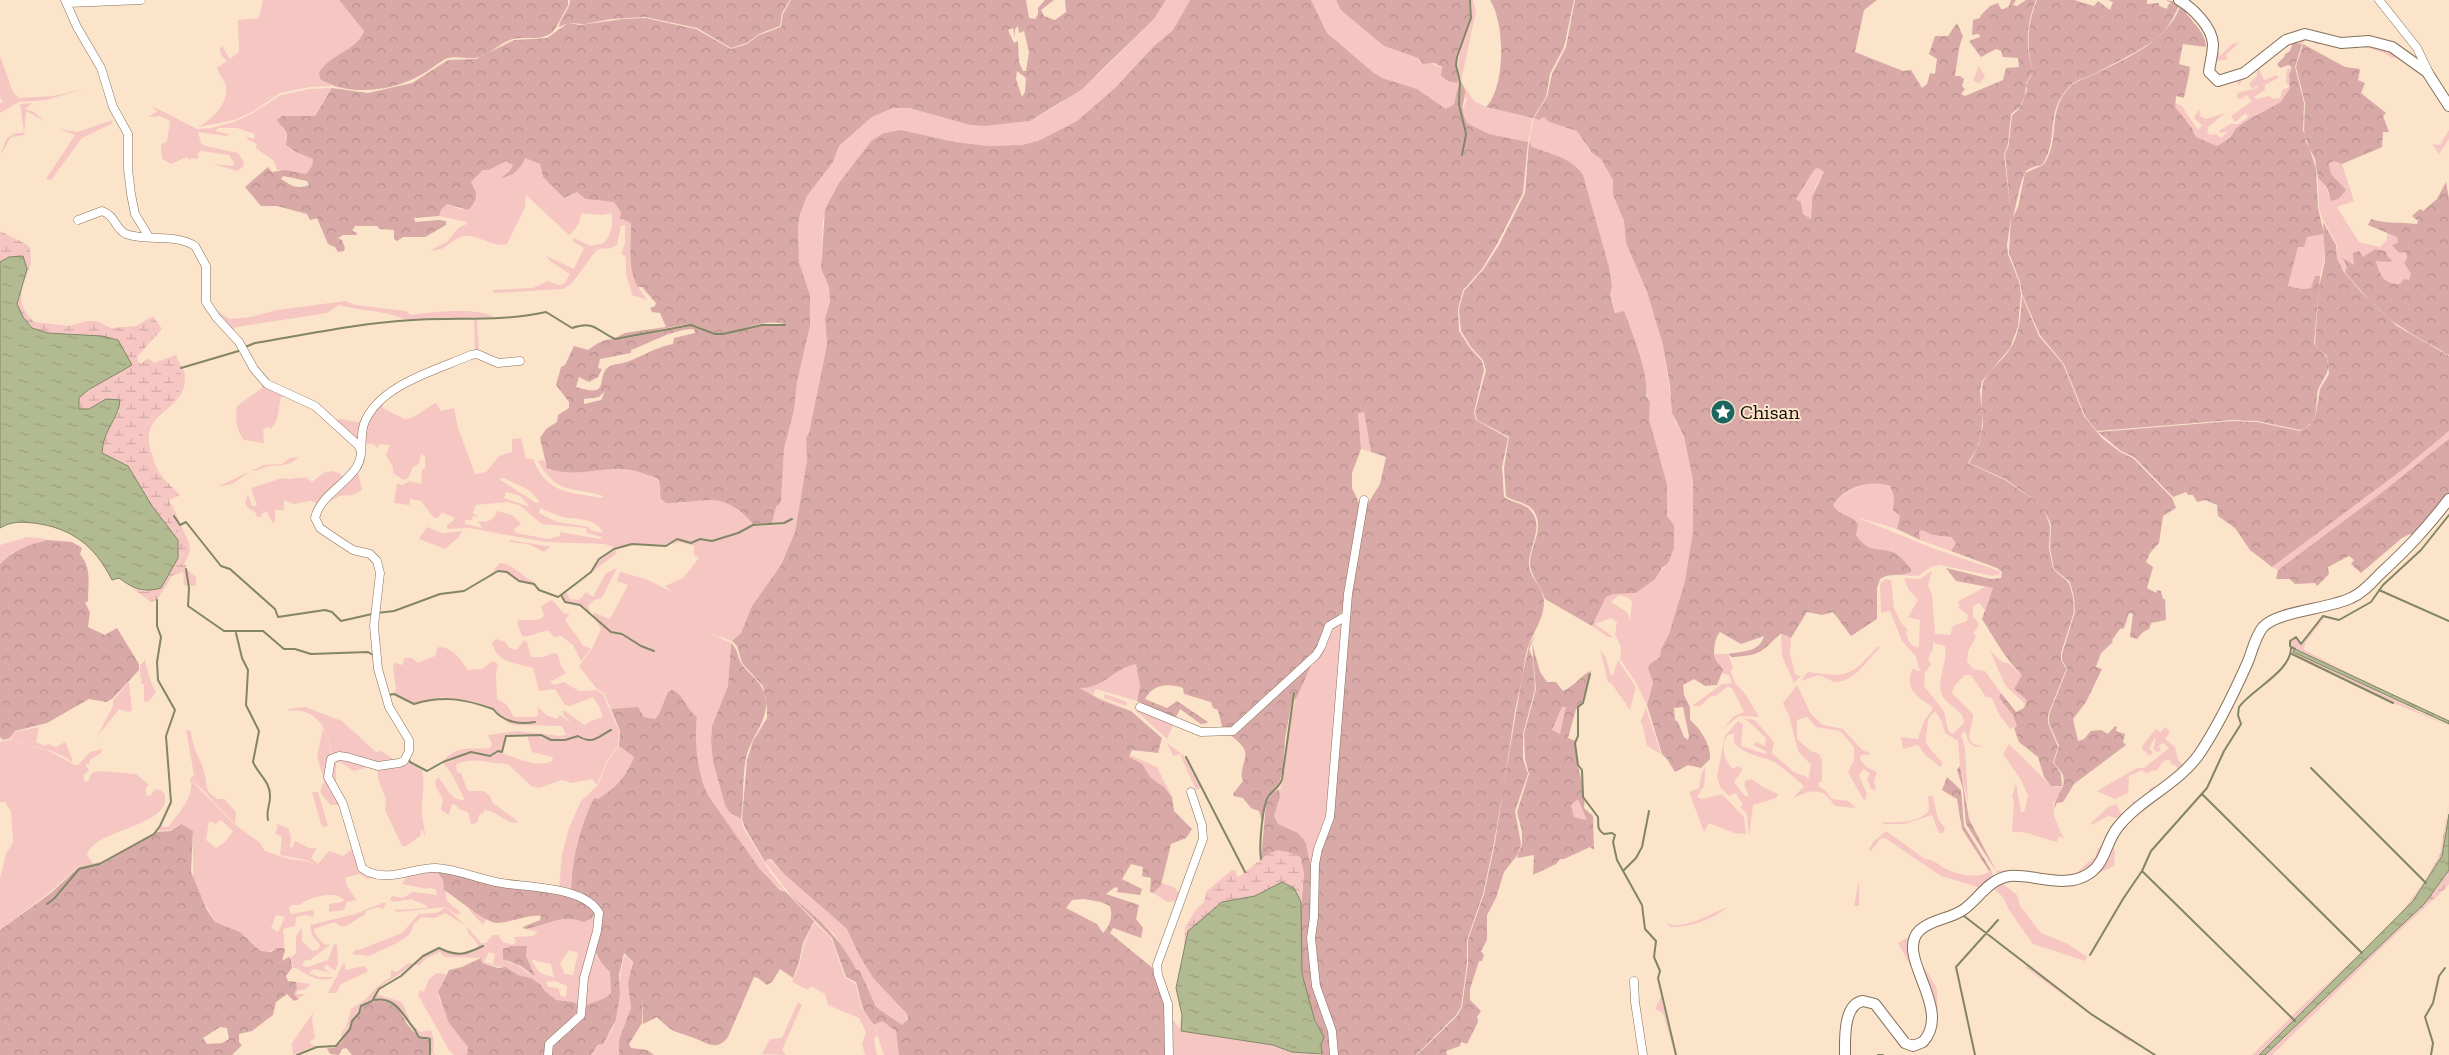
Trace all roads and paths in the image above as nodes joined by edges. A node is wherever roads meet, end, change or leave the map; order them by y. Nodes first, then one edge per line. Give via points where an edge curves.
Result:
1 (141, 0) edge
2 (2179, 0) edge
3 (2379, 0) edge
4 (67, 2) edge
5 (2431, 76) junction
6 (2449, 106) edge
7 (78, 220) dead end
8 (148, 237) junction
9 (520, 361) dead end
10 (362, 451) junction
11 (2449, 499) edge
12 (1364, 500) dead end
13 (1346, 616) junction
14 (1140, 707) dead end
15 (1191, 792) dead end
16 (1634, 981) dead end
17 (548, 1055) edge
18 (1169, 1055) edge
19 (1334, 1055) edge
20 (1643, 1055) edge
21 (1845, 1055) edge

1 - 4 street
2 - 5 street via 2210,34 2213,50 2209,72 2218,81 2244,73 2286,40 2306,34 2341,43 2369,41 2392,48
3 - 5 street via 2417,48
4 - 8 street via 101,68 114,107 128,134 131,194 135,214
5 - 6 street
7 - 8 street via 97,210 102,211 114,218 122,232
8 - 10 street via 177,239 195,246 206,266 206,302 238,342 254,369 267,384 315,406
9 - 10 street via 498,363 477,354 471,355 393,389 375,406 364,424
10 - 17 street via 358,466 334,488 316,515 315,522 333,538 353,550 370,554 377,561 380,573 374,626 378,669 389,707 407,734 409,752 404,761 385,766 335,757 328,777 345,811 360,864 369,872 410,873 440,868 495,882 558,890 597,908 599,921 584,978 581,1015 549,1044
11 - 21 street via 2414,544 2358,595 2282,617 2264,626 2200,752 2185,771 2117,828 2094,870 2084,876 2064,880 2045,881 2015,876 2000,879 1961,911 1920,930 1913,951 1930,1000 1931,1013 1930,1032 1923,1042 1912,1046 1905,1044 1874,1004 1863,1000 1854,1005 1849,1014
12 - 13 street
13 - 14 street via 1329,626 1316,655 1233,731 1201,732
13 - 19 street via 1334,782 1330,817 1318,849 1311,938 1316,986 1332,1031
15 - 18 street via 1203,839 1157,965 1168,1004
16 - 20 street

